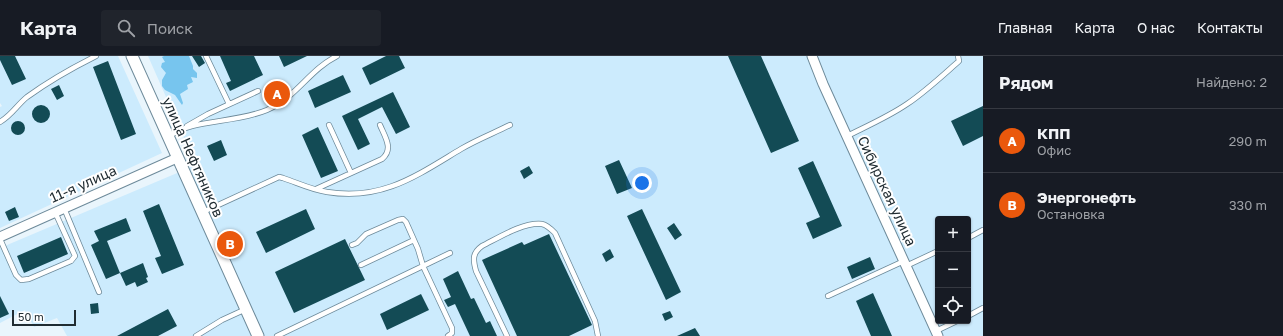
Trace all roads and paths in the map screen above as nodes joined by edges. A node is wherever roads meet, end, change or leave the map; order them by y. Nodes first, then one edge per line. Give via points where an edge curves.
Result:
1 (96, 56) edge
2 (132, 56) edge
3 (206, 56) edge
4 (337, 56) edge
5 (812, 56) edge
6 (958, 56) edge
7 (258, 91) dead end
8 (229, 104) junction
9 (0, 122) edge
10 (328, 125) dead end
11 (380, 125) dead end
12 (510, 125) dead end
13 (184, 129) junction
14 (167, 136) junction
15 (847, 136) junction
16 (177, 158) junction
17 (351, 173) junction
18 (316, 189) junction
19 (59, 210) junction
20 (202, 213) junction
21 (983, 230) edge
22 (971, 236) edge
23 (0, 238) edge
24 (414, 240) junction
25 (352, 245) dead end
26 (450, 253) dead end
27 (935, 253) edge
28 (905, 263) junction
29 (361, 265) dead end
30 (423, 266) junction
31 (99, 292) dead end
32 (828, 296) dead end
33 (983, 308) edge
34 (246, 309) junction
35 (971, 314) edge
36 (952, 324) edge
37 (937, 334) edge
38 (197, 336) edge
39 (258, 336) edge
40 (277, 336) edge
41 (448, 336) edge
42 (507, 336) edge
43 (598, 336) edge

1 - 9 lane via 59,75 25,99 12,114
2 - 14 street, улица Нефтяников
3 - 8 lane
4 - 13 lane via 318,68 284,102 267,110
5 - 15 street, Сибирская улица
6 - 15 lane via 959,61 907,104
7 - 8 lane
8 - 13 lane
10 - 17 lane
11 - 17 lane via 388,145 386,155
12 - 18 lane via 461,148 434,166 386,189 354,194
13 - 14 lane
14 - 16 street, улица Нефтяников
15 - 28 street, Сибирская улица
16 - 19 street, 11-я улица
16 - 20 street, улица Нефтяников
17 - 18 lane
18 - 20 lane via 279,178
19 - 23 street, 11-я улица
19 - 23 lane via 75,256 71,261 30,279 21,280 16,275
19 - 31 lane
20 - 34 street, улица Нефтяников
21 - 22 lane
24 - 25 lane via 403,219 366,234
24 - 29 lane
24 - 30 lane
26 - 30 lane
27 - 28 lane
28 - 32 lane
28 - 37 street, Сибирская улица
30 - 40 lane
30 - 41 lane via 452,328 452,333
33 - 35 lane
34 - 38 lane
34 - 39 street, улица Нефтяников
36 - 37 lane
42 - 43 lane via 476,271 473,255 482,246 518,229 542,224 555,233 595,321

